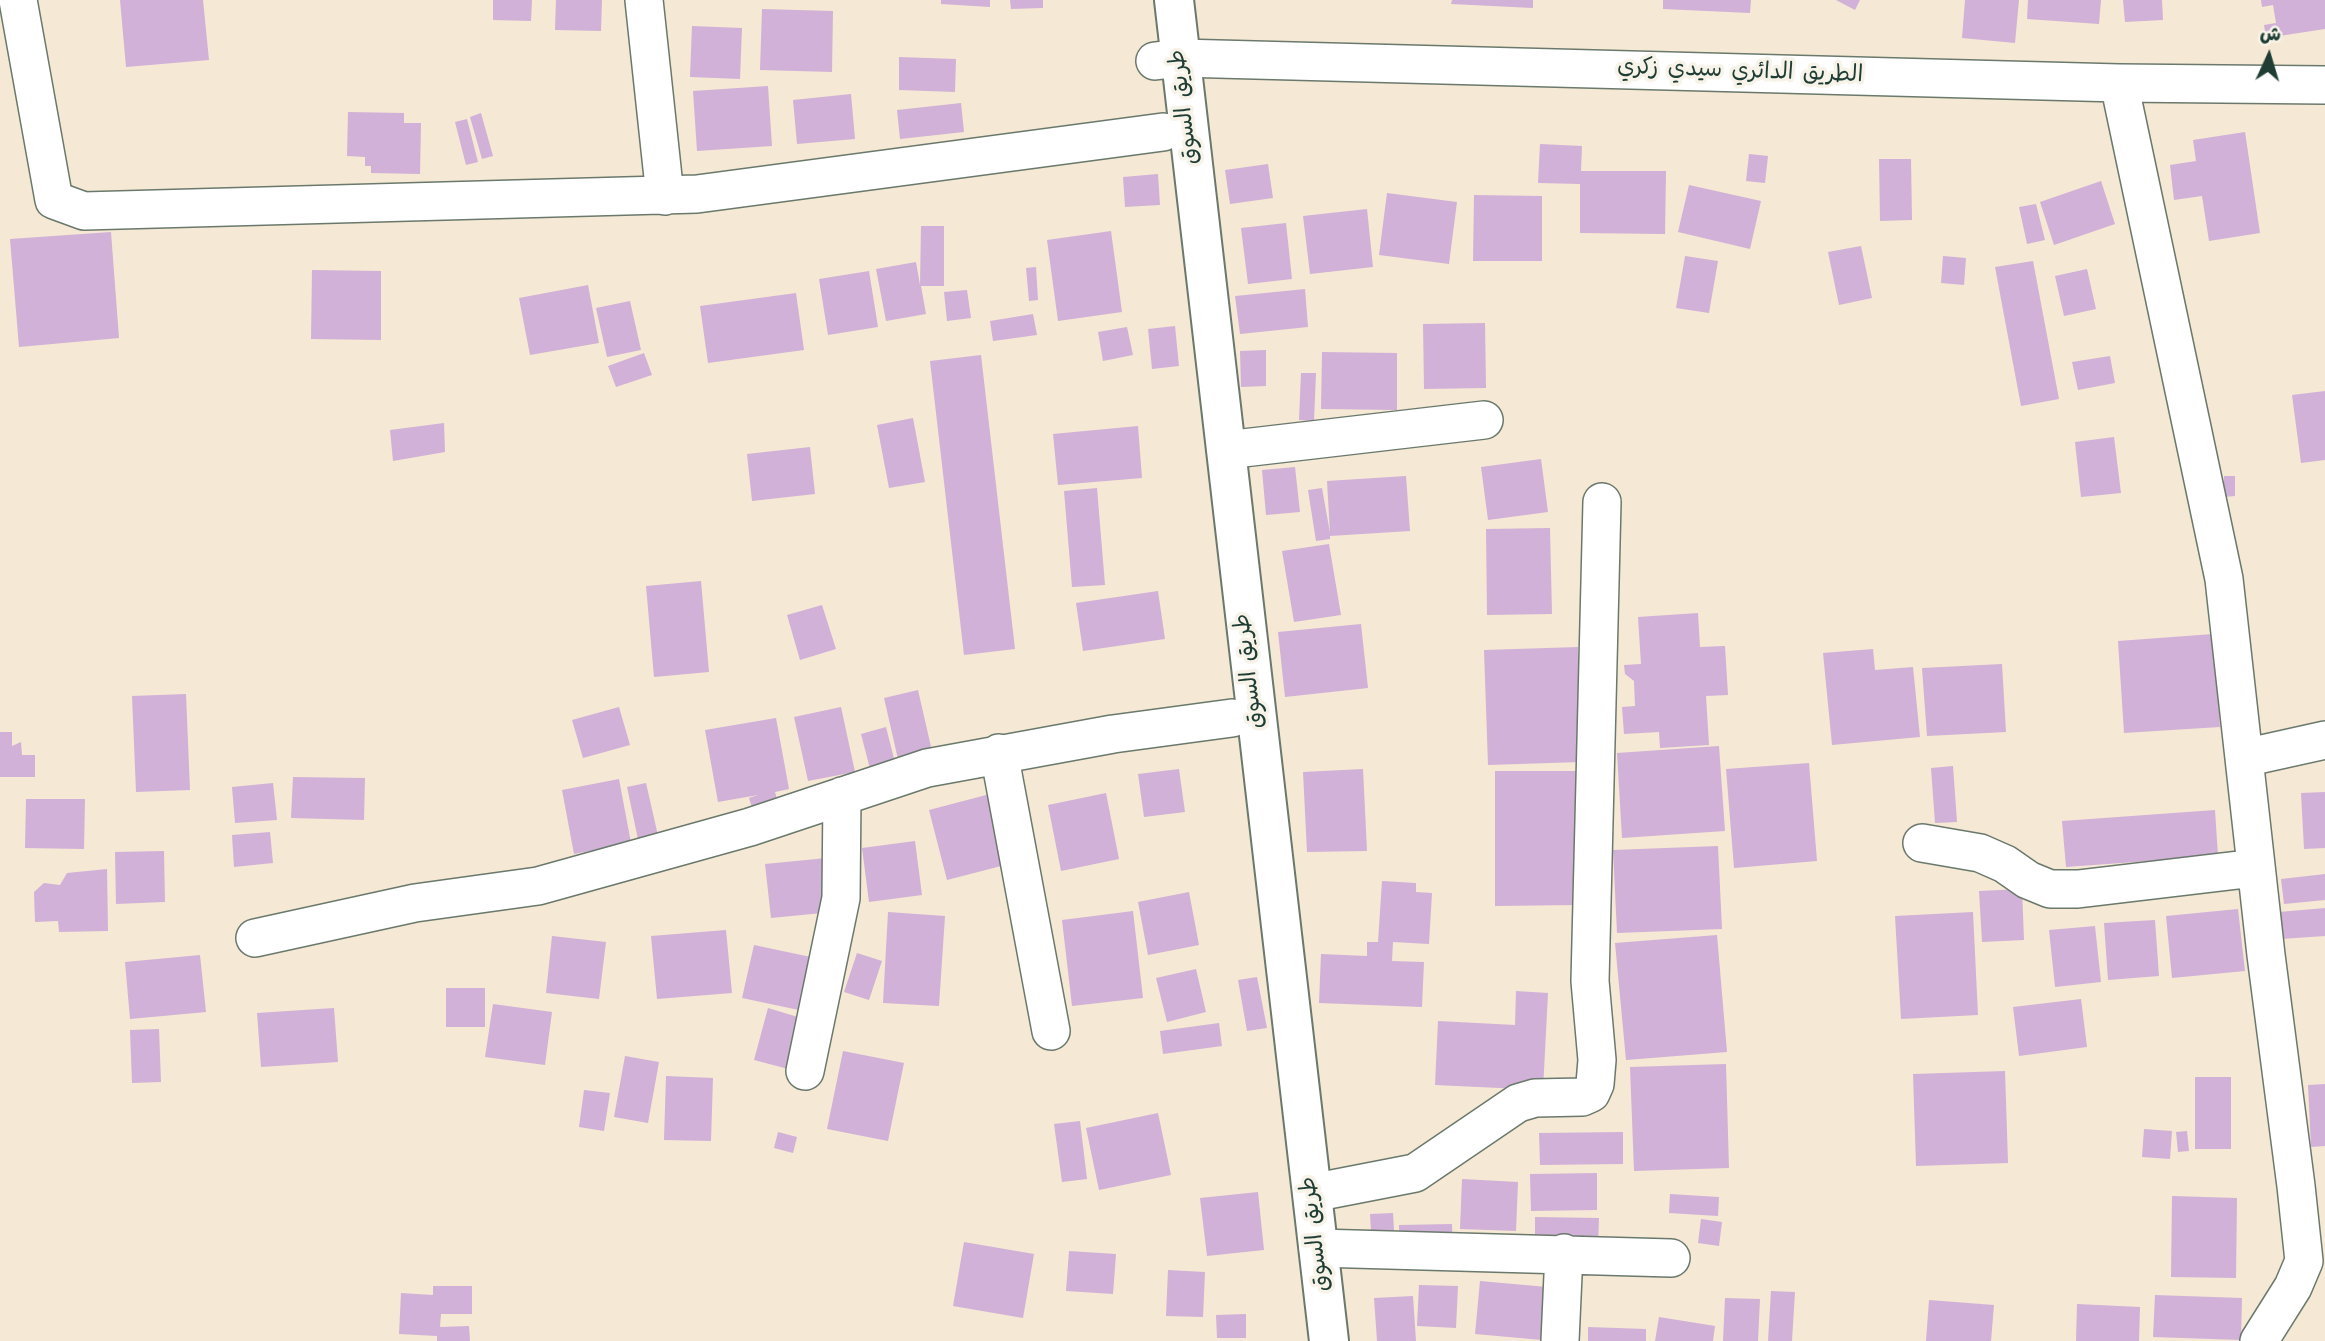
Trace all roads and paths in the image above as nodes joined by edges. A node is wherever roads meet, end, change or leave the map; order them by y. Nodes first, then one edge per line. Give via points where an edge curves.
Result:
1 (18, 0) edge
2 (644, 0) edge
3 (1148, 0) edge
4 (1174, 0) edge
5 (1167, 59) junction
6 (2119, 83) junction
7 (2325, 85) edge
8 (1163, 132) junction
9 (665, 196) junction
10 (1484, 420) dead end
11 (1226, 450) junction
12 (1602, 502) dead end
13 (1232, 718) junction
14 (2325, 740) edge
15 (999, 753) junction
16 (2244, 758) junction
17 (842, 796) junction
18 (1922, 843) dead end
19 (2255, 868) junction
20 (255, 938) dead end
21 (1051, 1031) dead end
22 (805, 1071) dead end
23 (1312, 1193) junction
24 (1318, 1248) junction
25 (1564, 1253) junction
26 (1671, 1258) dead end
27 (2312, 1274) edge
28 (1303, 1341) edge
29 (1329, 1341) edge
30 (1560, 1341) edge
31 (2259, 1341) edge

1 - 9 street via 54,200 68,207 84,211
2 - 9 street
3 - 5 main road, طريق السوق
4 - 5 main road, طريق السوق
5 - 6 street, الطريق الدائري سيدي زكري
5 - 8 main road, طريق السوق
5 - 11 main road, طريق السوق
6 - 7 street, الطريق الدائري سيدي زكري
6 - 16 street via 2224,579
8 - 9 street
8 - 13 main road, طريق السوق
10 - 11 street
11 - 23 main road, طريق السوق
12 - 23 street via 1590,981 1595,1084 1591,1093 1582,1097 1518,1103 1415,1173
13 - 15 street
13 - 28 main road, طريق السوق
14 - 16 street
15 - 17 street via 927,768
15 - 21 street
16 - 19 street
17 - 20 street via 750,827 538,886 415,903
17 - 22 street via 841,898
18 - 19 street via 1980,853 2050,889
19 - 27 street via 2304,1261
23 - 24 main road, طريق السوق
24 - 25 street
24 - 29 main road, طريق السوق
25 - 26 street
25 - 30 street
27 - 31 street

